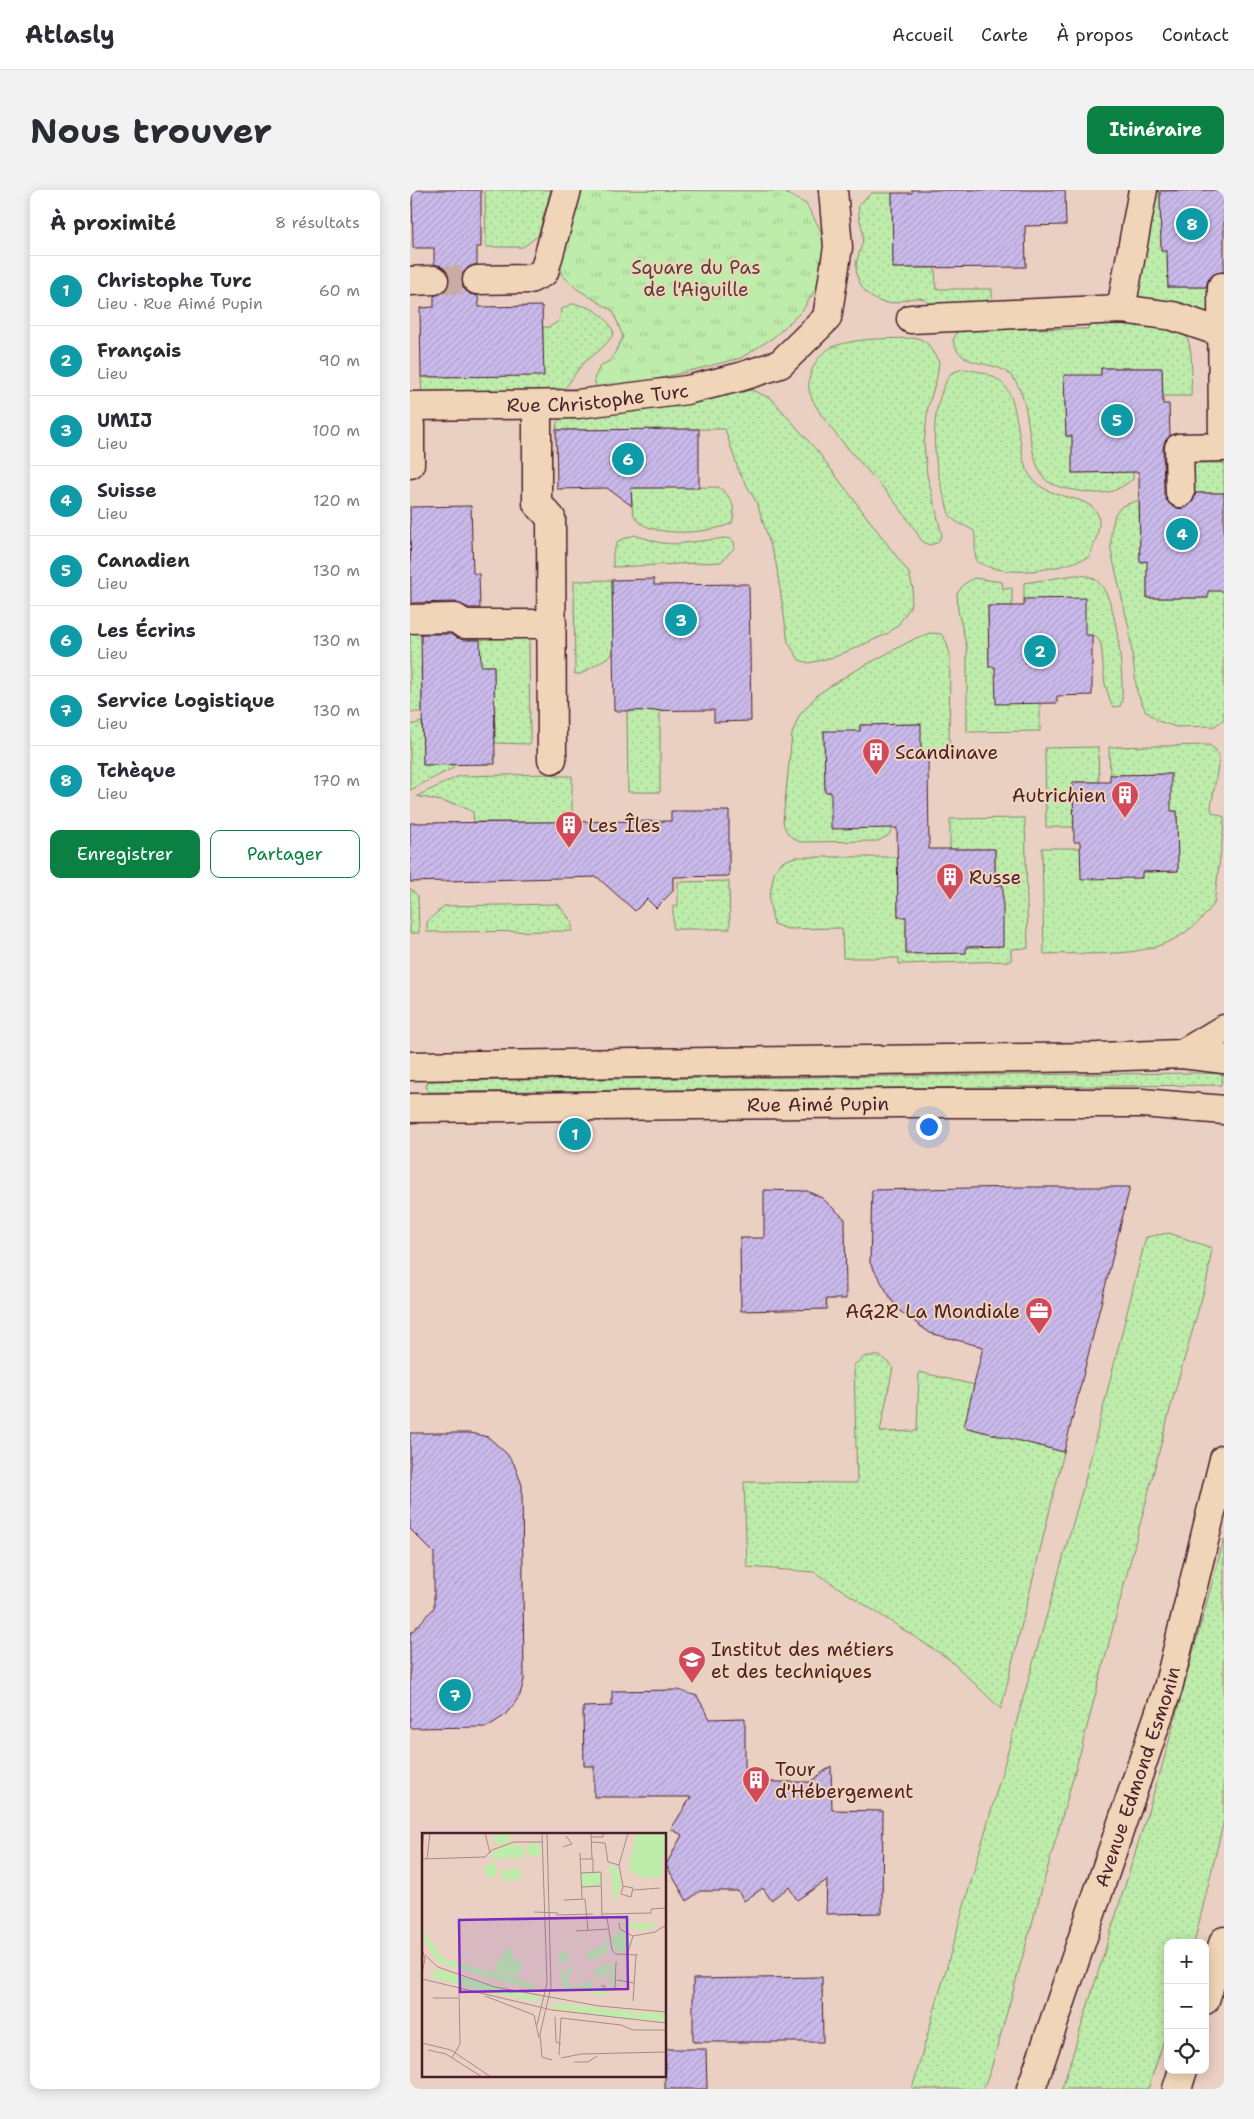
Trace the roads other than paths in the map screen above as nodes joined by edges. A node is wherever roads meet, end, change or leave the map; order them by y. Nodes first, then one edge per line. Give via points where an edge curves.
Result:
1 (567, 190) edge
2 (834, 190) edge
3 (1143, 190) edge
4 (477, 280) tunnel mouth
5 (1222, 287) dead end
6 (1121, 309) junction
7 (911, 319) dead end
8 (1223, 333) junction
9 (537, 405) junction
10 (410, 406) edge
11 (410, 425) edge
12 (410, 464) edge
13 (1180, 493) dead end
14 (410, 618) edge
15 (552, 624) junction
16 (552, 759) dead end
17 (1224, 1029) edge
18 (1182, 1054) junction
19 (1224, 1058) edge
20 (410, 1066) edge
21 (410, 1108) edge
22 (1224, 1110) edge
23 (1224, 1459) edge
24 (1224, 1941) edge
25 (1209, 1988) edge
26 (1182, 2074) edge
27 (1031, 2089) edge
28 (1177, 2089) edge

1 - 4 street via 544,272 530,278
2 - 9 street, Rue Christophe Turc via 838,248 827,318 780,364 687,390 578,404
3 - 6 street
5 - 8 street
6 - 7 street
6 - 8 street via 1173,316
8 - 13 street via 1223,447 1180,448
9 - 10 street, Rue Christophe Turc
9 - 15 street via 537,503 552,518
11 - 12 street
14 - 15 street via 455,618 464,624
15 - 16 street
17 - 18 street
18 - 19 street
18 - 20 street
21 - 22 street, Rue Aimé Pupin via 1142,1103
23 - 27 street, Avenue Edmond Esmonin via 1168,1688
24 - 25 street
26 - 28 street

